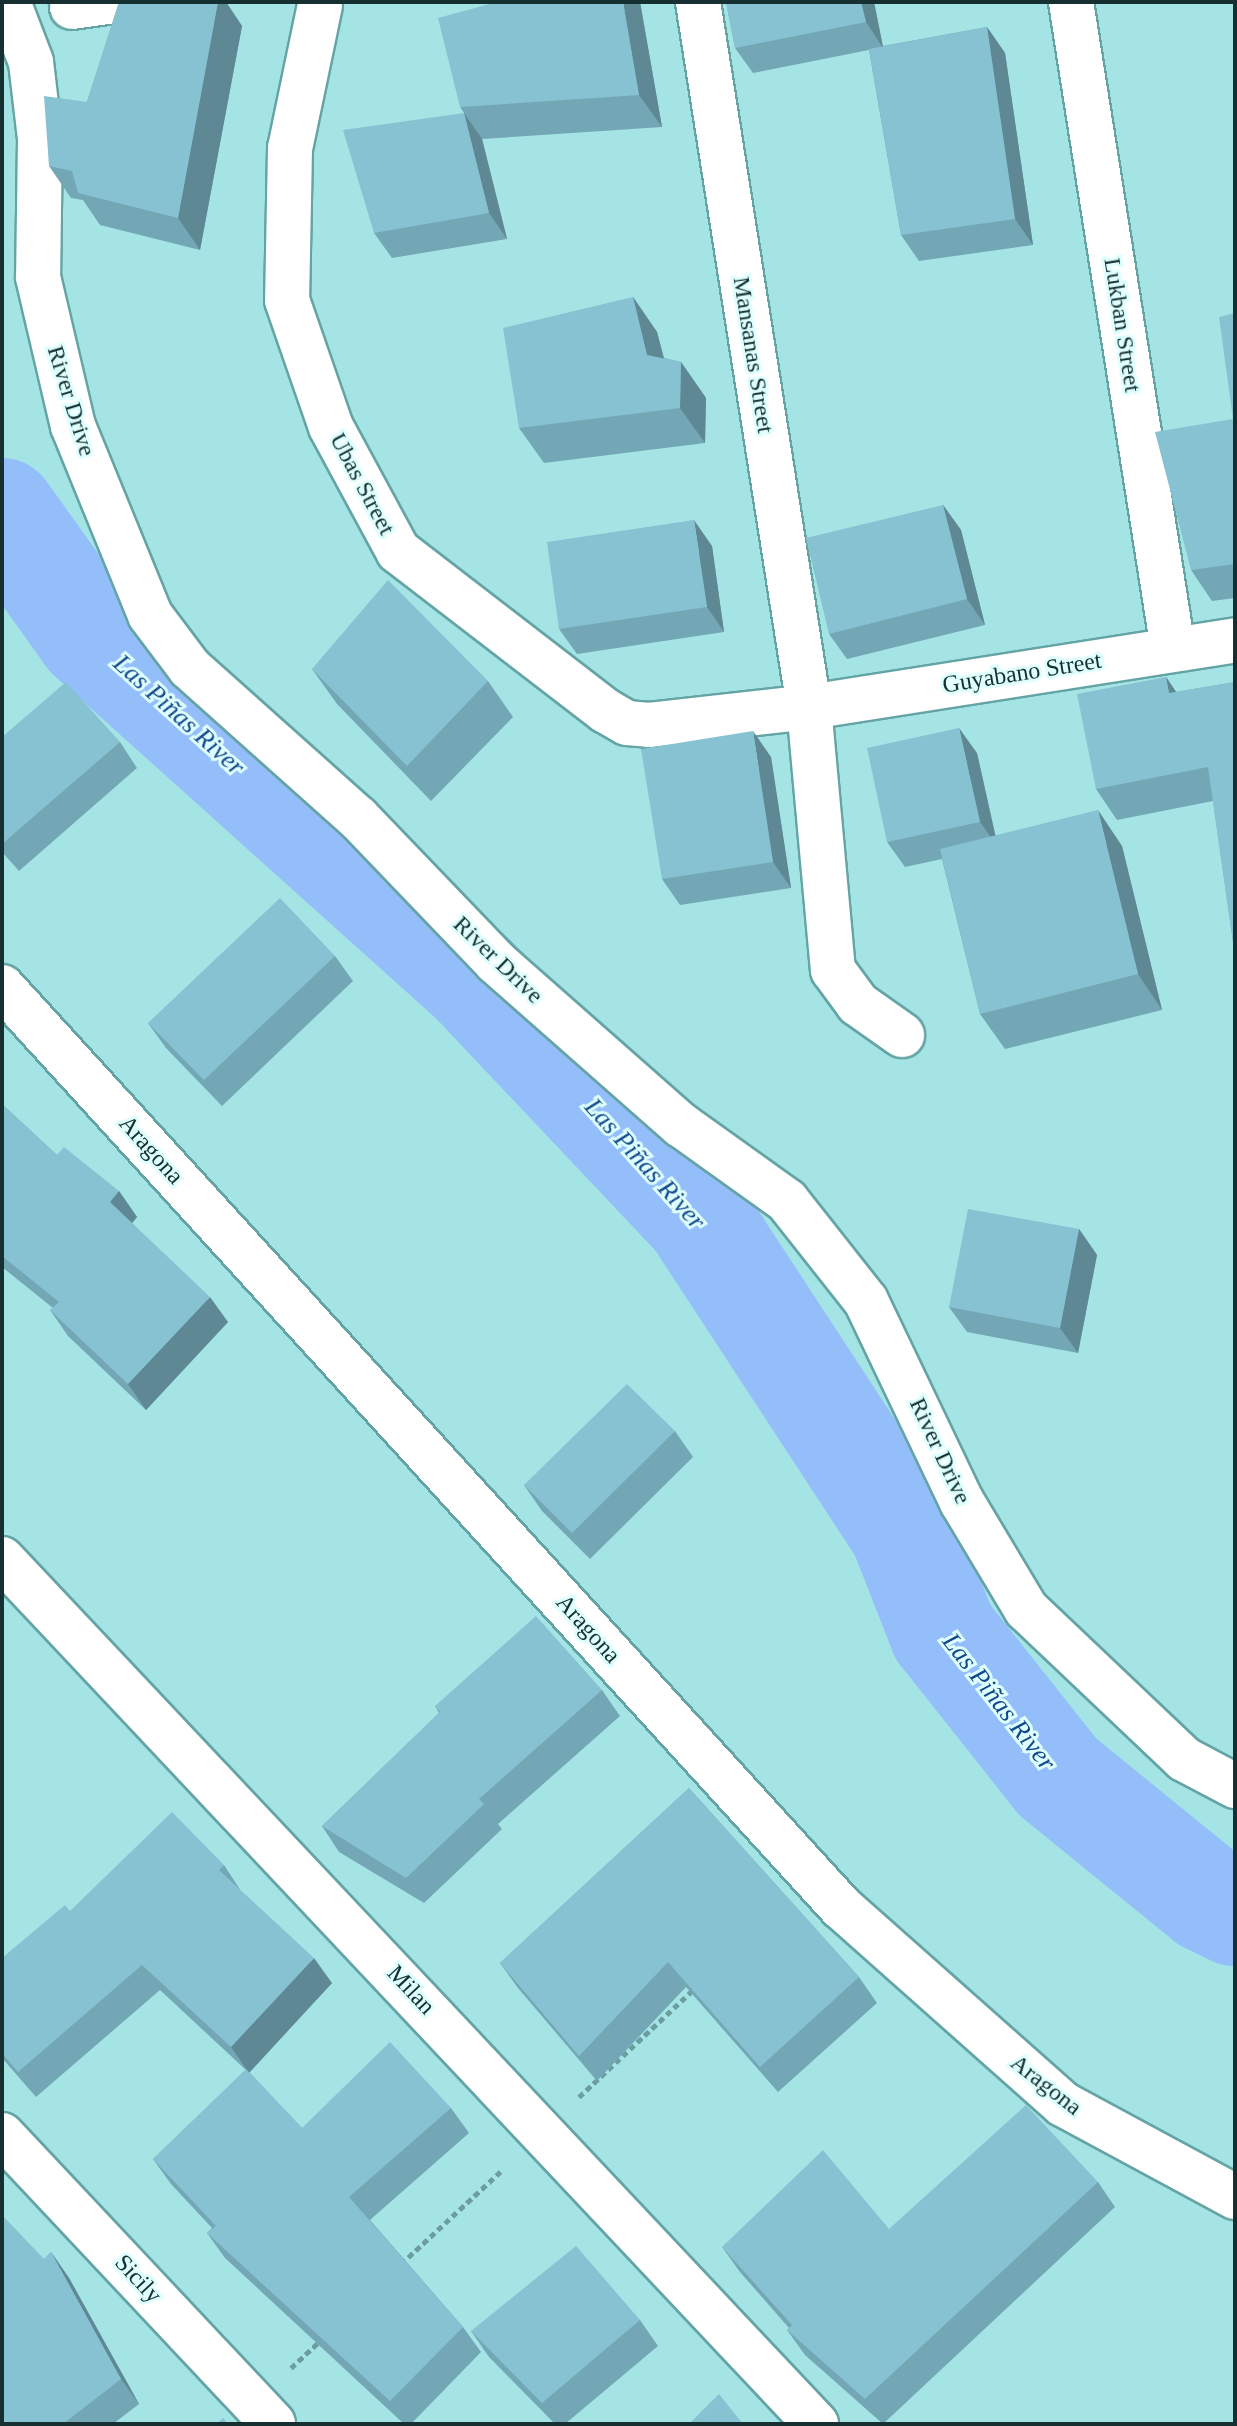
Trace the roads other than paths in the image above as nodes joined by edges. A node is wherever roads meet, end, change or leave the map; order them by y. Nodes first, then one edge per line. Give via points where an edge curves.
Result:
1 (8, 2) edge
2 (698, 2) edge
3 (1071, 2) edge
4 (322, 3) edge
5 (1235, 640) edge
6 (1173, 649) junction
7 (809, 707) junction
8 (2, 987) edge
9 (902, 1035) dead end
10 (2, 1559) edge
11 (1235, 1786) edge
12 (2, 2135) edge
13 (1235, 2197) edge
14 (273, 2424) edge
15 (816, 2424) edge

1 - 11 street, River Drive via 31,62 40,139 38,277 73,426 150,615 190,668 358,818 496,962 681,1125 787,1201 866,1301 962,1502 1026,1609 1184,1759
2 - 7 street, Mansanas Street
3 - 6 street, Lukban Street
4 - 7 street, Ubas Street via 290,148 287,300 331,427 398,551 627,723
5 - 6 street, Guyabano Street
6 - 7 street, Guyabano Street
7 - 9 street, Mansanas Street via 833,970 858,1004
8 - 13 street, Aragona via 841,1907 1063,2104
10 - 15 street, Milan
12 - 14 street, Sicily

